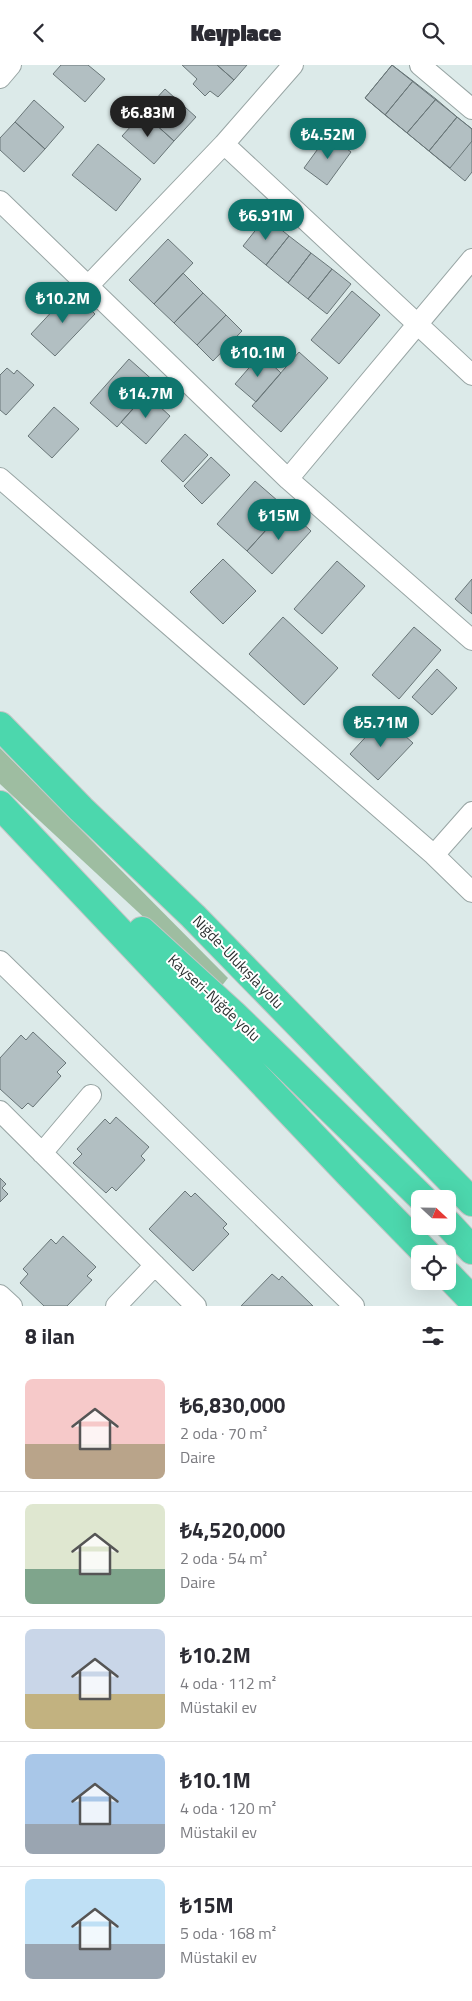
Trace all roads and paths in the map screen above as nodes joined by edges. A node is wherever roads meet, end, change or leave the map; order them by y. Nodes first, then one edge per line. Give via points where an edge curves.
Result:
1 (11, 65) edge
2 (293, 65) edge
3 (420, 65) edge
4 (0, 78) edge
5 (472, 109) edge
6 (224, 144) junction
7 (0, 201) edge
8 (472, 259) edge
9 (88, 286) junction
10 (418, 324) junction
11 (472, 375) edge
12 (0, 478) edge
13 (288, 479) junction
14 (472, 640) edge
15 (0, 726) edge
16 (0, 804) edge
17 (472, 813) edge
18 (434, 855) junction
19 (472, 892) edge
20 (192, 916) junction
21 (0, 961) edge
22 (91, 1095) dead end
23 (0, 1111) edge
24 (42, 1153) junction
25 (472, 1176) edge
26 (414, 1190) edge
27 (472, 1202) edge
28 (456, 1232) edge
29 (418, 1245) edge
30 (472, 1249) edge
31 (155, 1265) junction
32 (456, 1283) edge
33 (0, 1295) edge
34 (472, 1300) edge
35 (12, 1306) edge
36 (116, 1306) edge
37 (196, 1306) edge
38 (354, 1306) edge

1 - 4 street
2 - 6 street
3 - 5 street
6 - 9 street
6 - 10 street
7 - 9 street
8 - 10 street
9 - 13 street
10 - 11 street
10 - 13 street
12 - 18 street
13 - 14 street
15 - 20 highway, Niğde-Ulukışla yolu
16 - 26 highway, Kayseri-Niğde yolu via 233,1014
16 - 29 highway
17 - 18 street
18 - 19 street
20 - 25 highway
20 - 27 highway, Niğde-Ulukışla yolu
21 - 38 street
22 - 24 street
23 - 24 street
24 - 31 street
28 - 30 highway
31 - 36 street
31 - 37 street
32 - 34 highway
33 - 35 street

